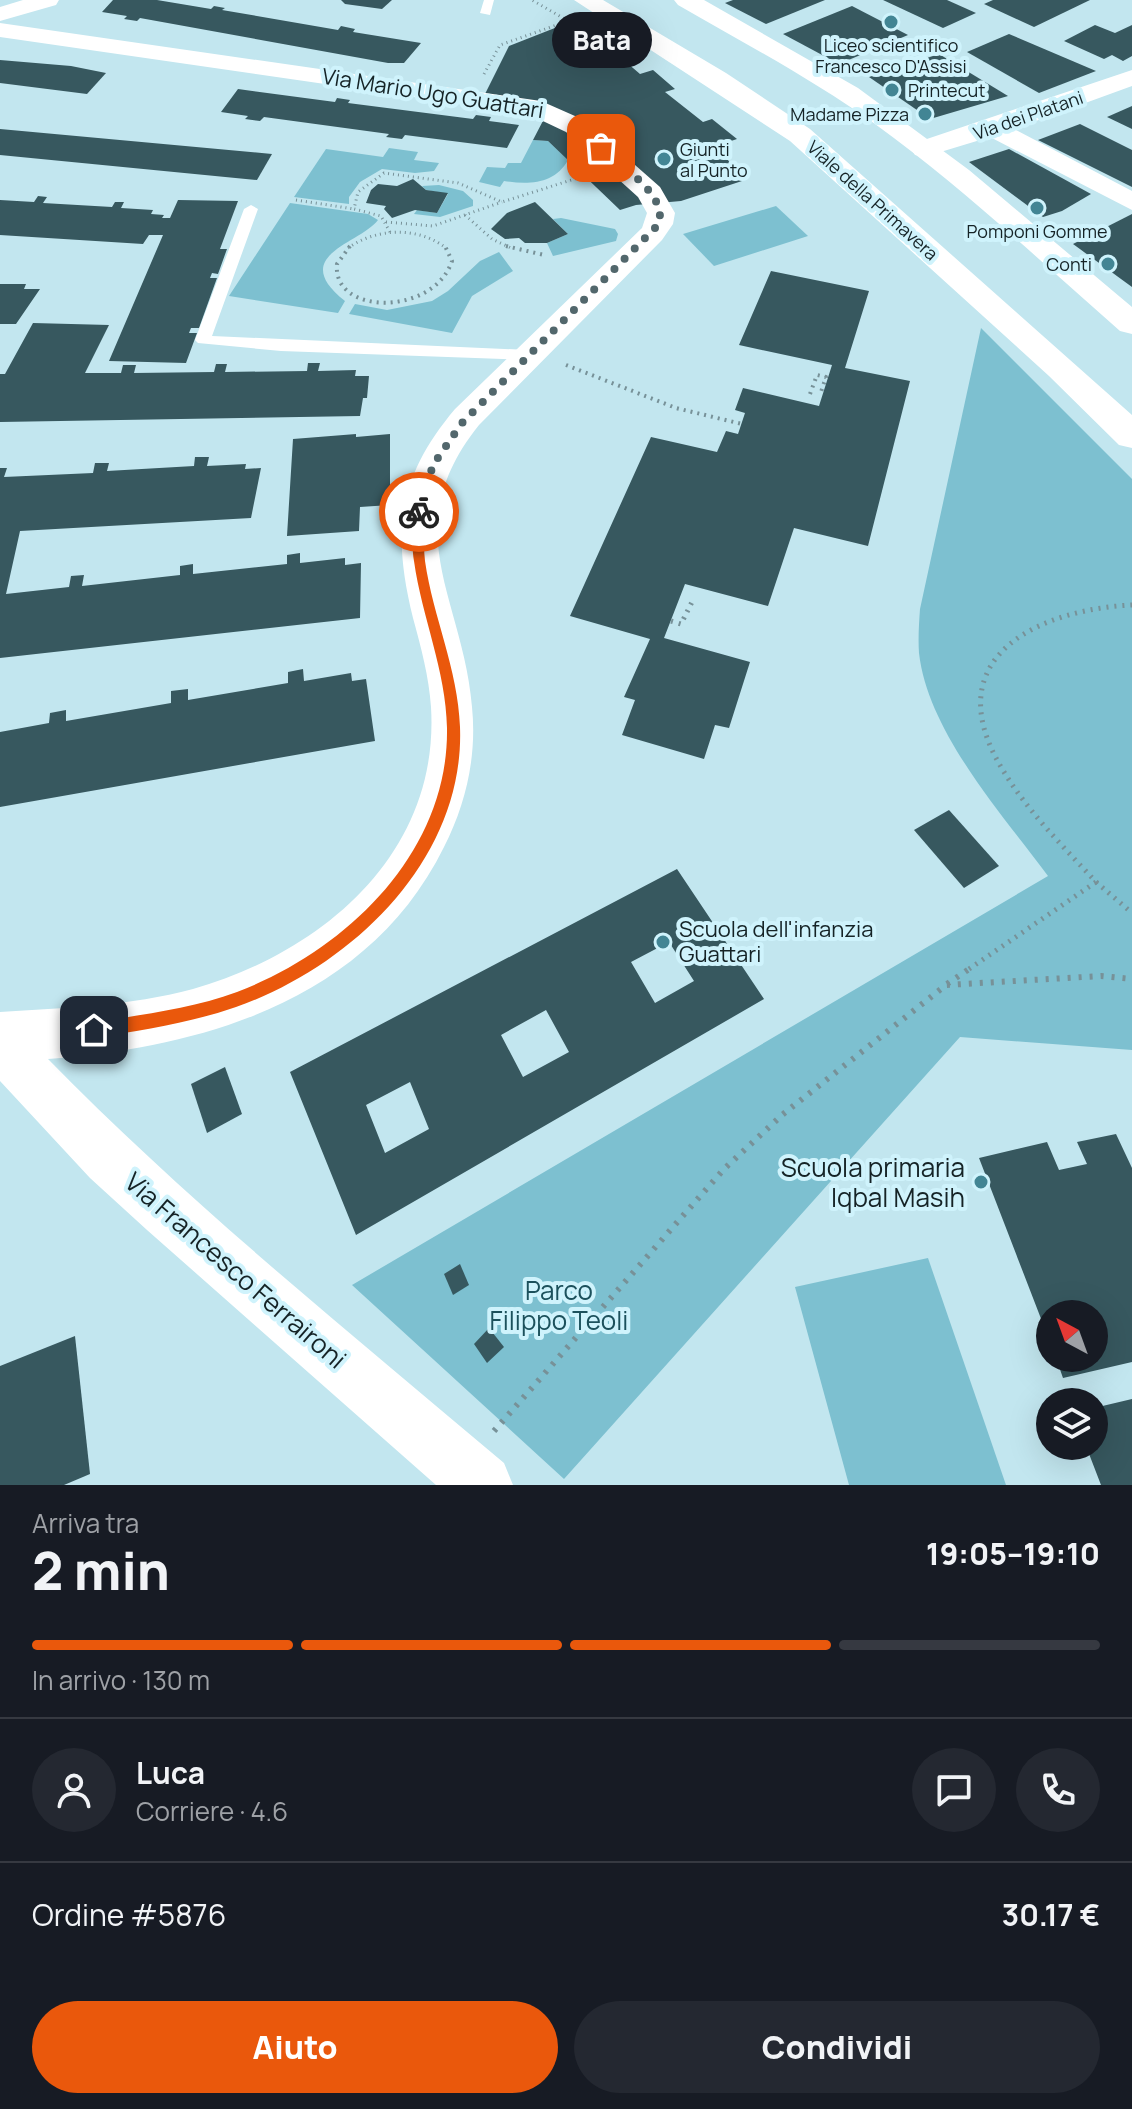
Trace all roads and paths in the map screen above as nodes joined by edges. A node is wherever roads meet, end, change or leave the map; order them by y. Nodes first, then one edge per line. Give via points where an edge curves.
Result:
1 (48, 0) edge
2 (489, 0) edge
3 (532, 0) edge
4 (586, 0) edge
5 (686, 0) edge
6 (486, 13) dead end
7 (0, 14) edge
8 (0, 30) edge
9 (500, 45) dead end
10 (1132, 77) edge
11 (993, 128) junction
12 (924, 149) junction
13 (619, 165) junction
14 (296, 200) dead end
15 (502, 202) junction
16 (1132, 202) edge
17 (251, 209) dead end
18 (354, 209) junction
19 (465, 215) junction
20 (385, 222) junction
21 (390, 232) junction
22 (544, 255) dead end
23 (1132, 324) edge
24 (528, 355) junction
25 (562, 363) dead end
26 (824, 392) dead end
27 (810, 394) dead end
28 (742, 424) dead end
29 (1132, 436) edge
30 (692, 602) dead end
31 (1132, 605) edge
32 (671, 621) dead end
33 (1096, 882) junction
34 (1132, 913) edge
35 (1132, 979) edge
36 (946, 985) junction
37 (0, 1037) edge
38 (0, 1045) edge
39 (494, 1431) dead end
40 (482, 1485) edge

1 - 7 street
2 - 6 lane
3 - 9 path via 568,21
4 - 29 main road, Viale della Primavera via 800,135
5 - 12 main road via 836,86
8 - 13 street, Via Mario Ugo Guattari via 532,106 575,126
10 - 11 street, Via dei Platani
11 - 12 street, Via dei Platani
11 - 16 street
12 - 23 main road
13 - 15 path
13 - 24 street, Via Mario Ugo Guattari via 654,197 659,224
14 - 18 path
15 - 18 path via 458,183 384,173 358,192
15 - 19 path
17 - 24 lane via 203,340
18 - 20 path via 375,213
19 - 20 path via 433,226
19 - 22 path via 494,243
20 - 21 path
21 - 21 path via 343,251 334,274 350,294 404,301 431,292 450,276 450,253 441,243 409,232
24 - 37 street, Via Mario Ugo Guattari via 462,423 433,465 422,496 419,560 450,686 453,750 441,812 403,881 315,960 238,999 114,1028
25 - 28 path via 676,408
26 - 27 path via 826,377 817,375
30 - 32 path via 681,624
31 - 33 path via 1054,616 1008,642 989,664 979,703 991,746 1018,792
33 - 34 path
33 - 36 path
35 - 36 path
36 - 39 path via 782,1115 724,1169
38 - 40 street, Via Francesco Ferraironi via 109,1159

